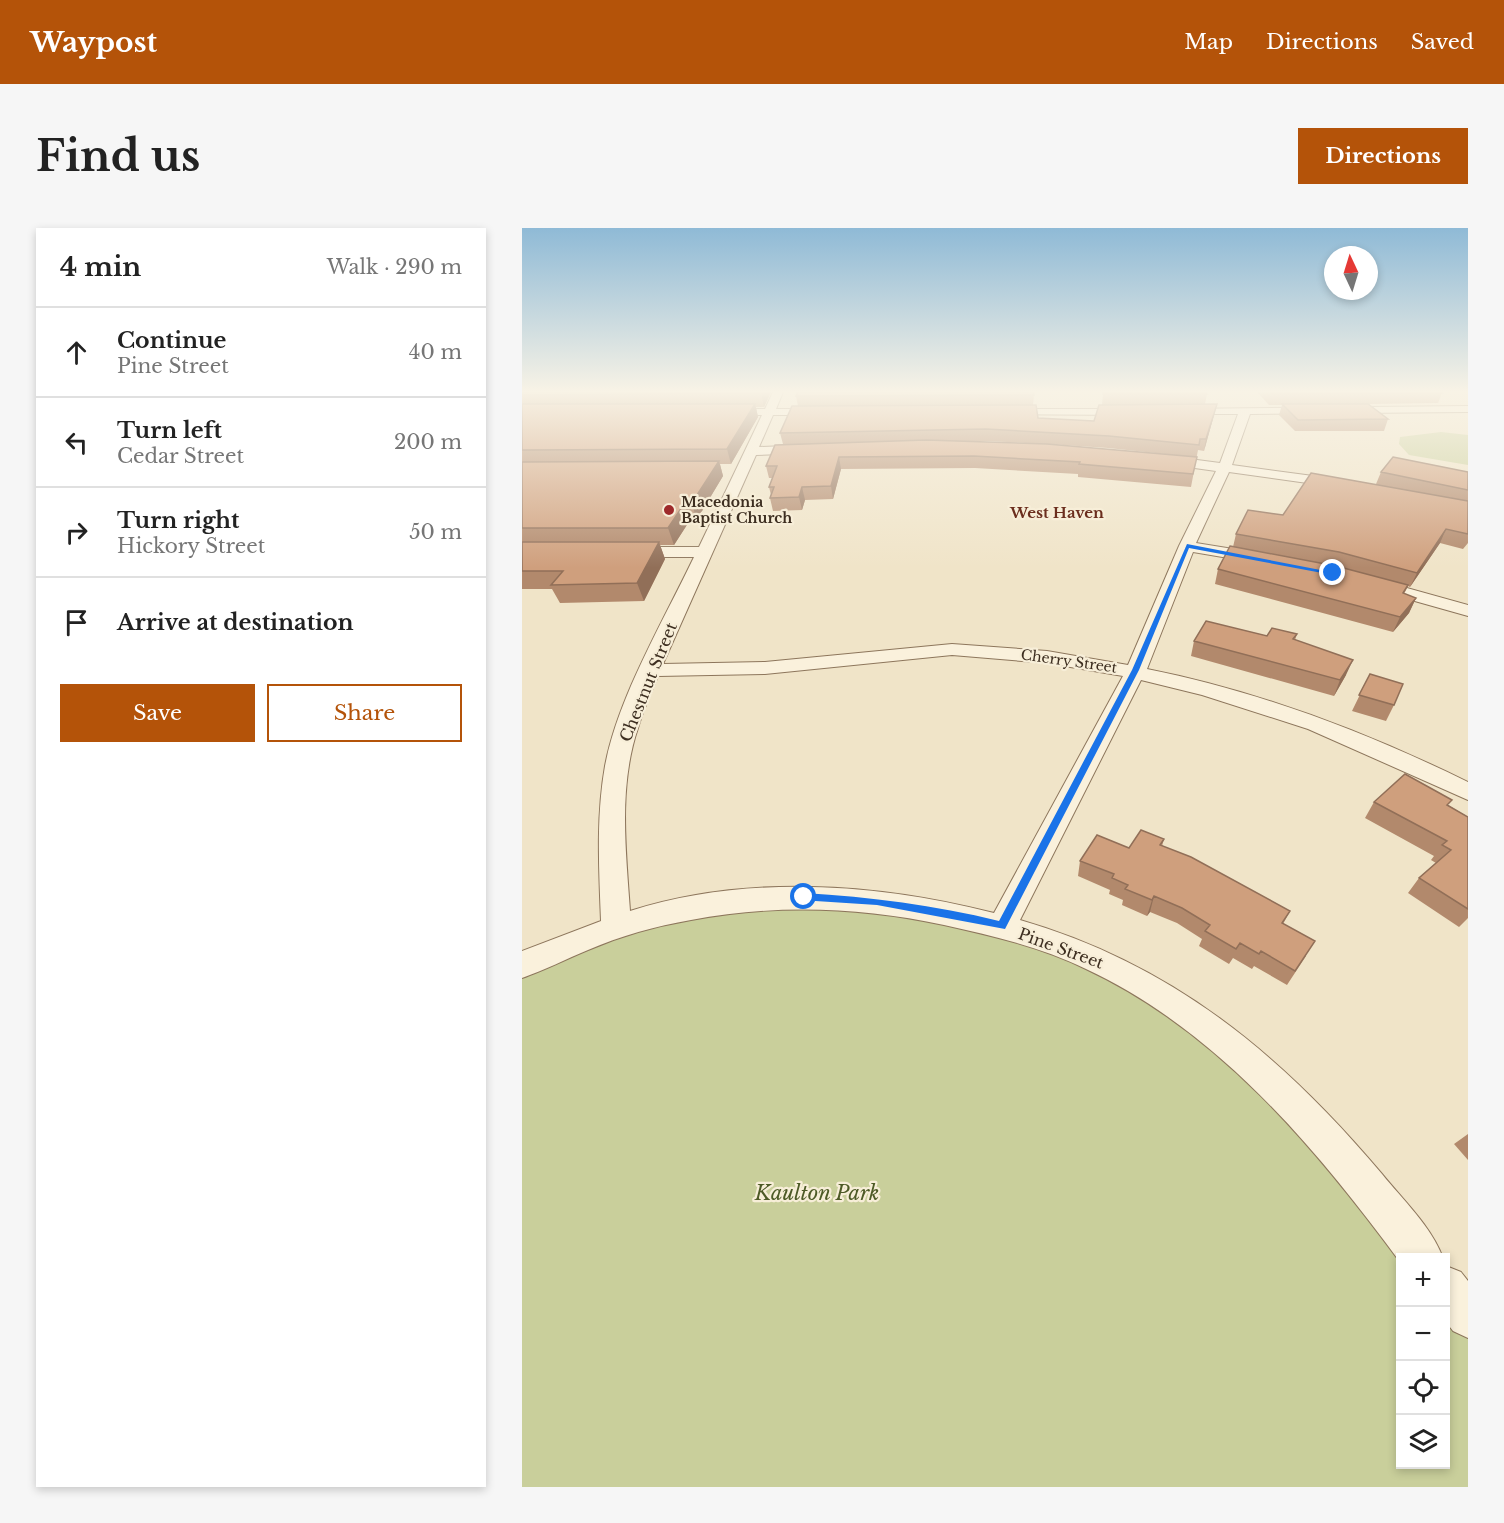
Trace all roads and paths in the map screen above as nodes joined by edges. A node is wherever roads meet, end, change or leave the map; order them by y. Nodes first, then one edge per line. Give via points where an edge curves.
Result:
1 (750, 451) joint
2 (756, 451) edge
3 (1232, 451) edge
4 (1141, 457) edge
5 (1225, 466) junction
6 (726, 470) dead end
7 (743, 470) junction
8 (1362, 488) edge
9 (1187, 546) junction
10 (615, 552) edge
11 (703, 552) junction
12 (1281, 562) edge
13 (1355, 579) edge
14 (1468, 611) edge
15 (650, 670) junction
16 (1136, 670) junction
17 (1468, 792) edge
18 (616, 925) junction
19 (1002, 926) junction
20 (522, 965) edge
21 (1420, 1253) edge
22 (1450, 1292) edge
23 (1468, 1316) edge

1 - 2 street
1 - 7 street, Chestnut Street
3 - 5 street
4 - 5 street
5 - 8 street
5 - 9 street
6 - 7 street
7 - 11 street, Chestnut Street
9 - 12 street
9 - 16 street
10 - 11 street
11 - 15 street, Chestnut Street
13 - 14 street
15 - 16 street, Cherry Street via 728,671 940,650 1017,654
15 - 18 street, Chestnut Street via 626,729 617,766 611,827
16 - 17 street, Cherry Street via 1336,733 1396,756
16 - 19 street
18 - 19 street, Pine Street via 730,902 804,897 877,901
18 - 20 street, Pine Street
19 - 21 street, Pine Street via 1097,959 1133,978 1205,1027 1319,1129
22 - 23 street

